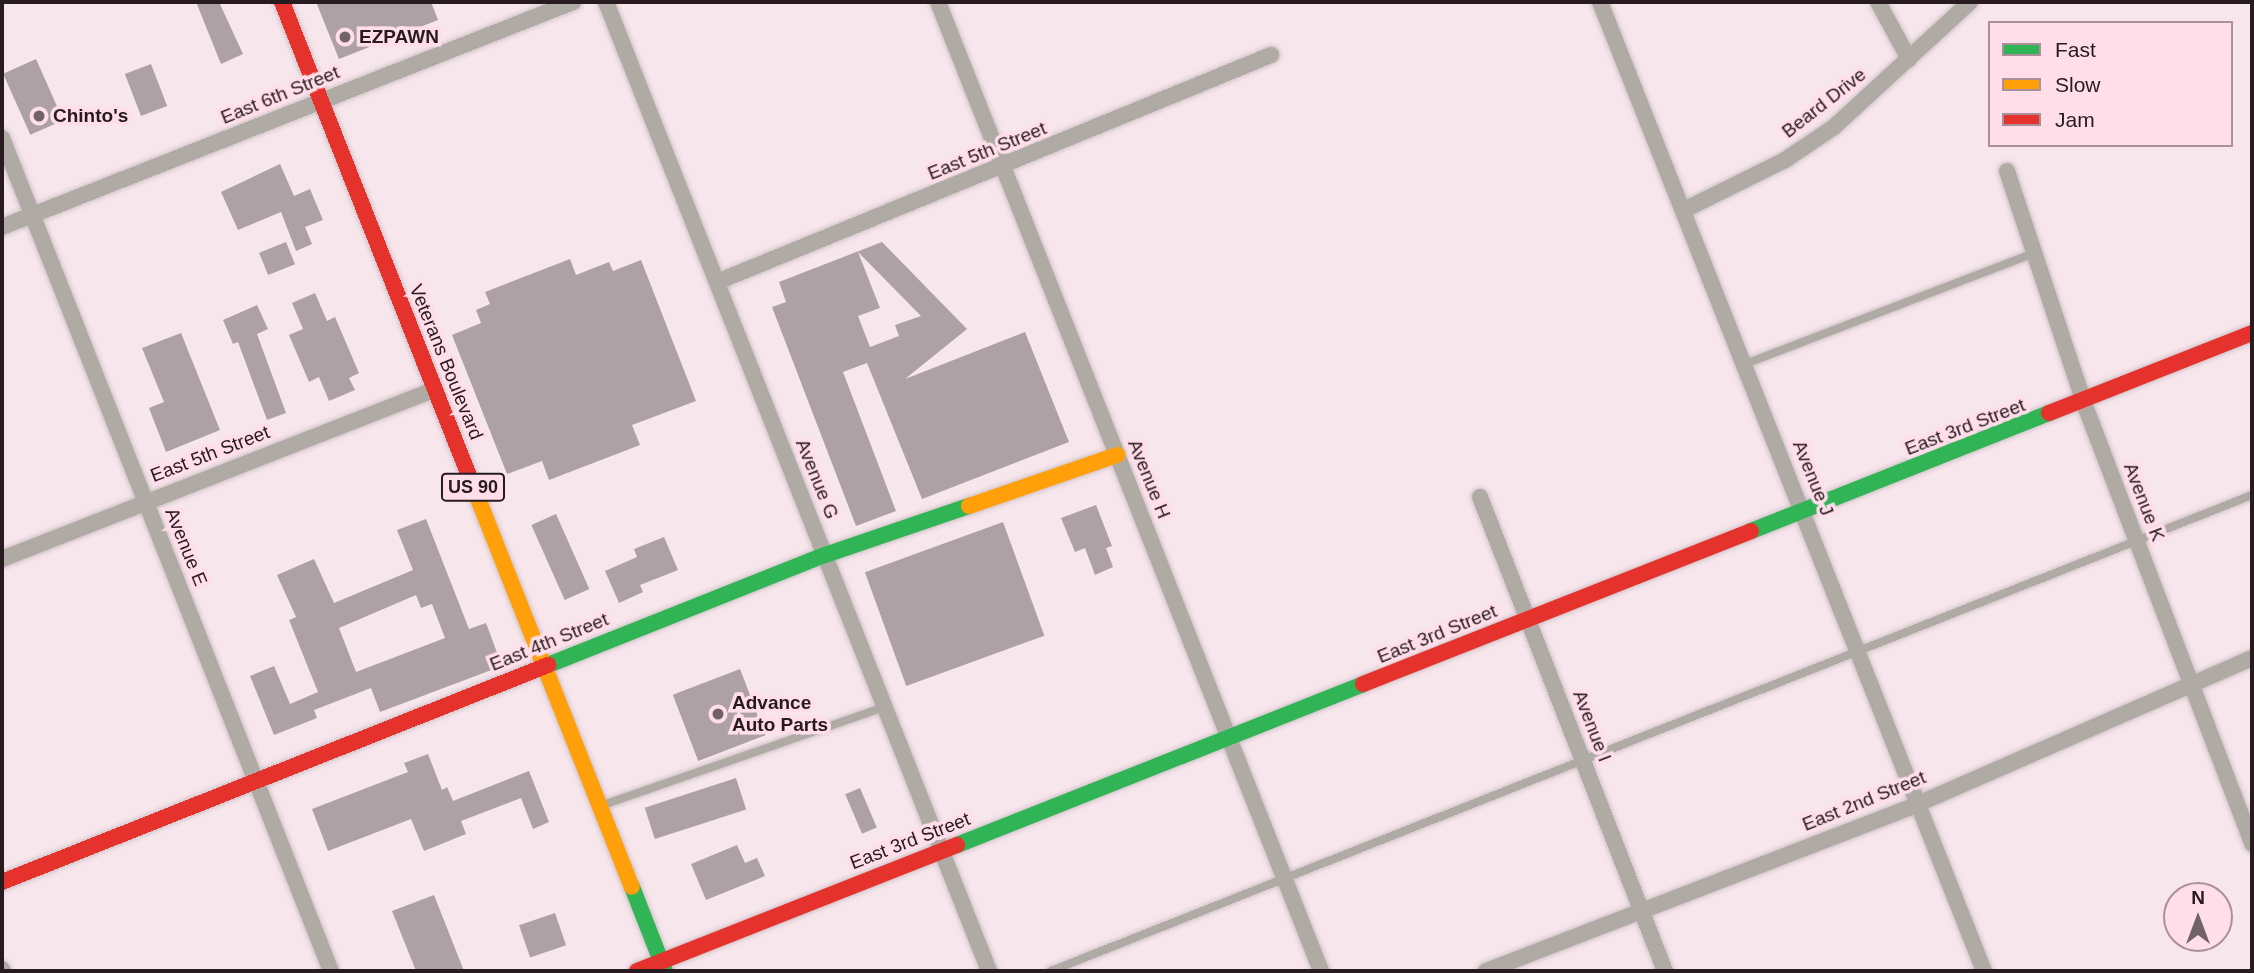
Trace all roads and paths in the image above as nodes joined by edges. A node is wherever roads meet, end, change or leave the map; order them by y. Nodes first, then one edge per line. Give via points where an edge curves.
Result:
1 (282, 2) edge
2 (573, 2) edge
3 (606, 2) edge
4 (938, 2) edge
5 (1600, 2) edge
6 (1878, 2) edge
7 (1970, 2) edge
8 (1271, 55) dead end
9 (1909, 60) junction
10 (321, 101) junction
11 (2, 138) edge
12 (1004, 168) junction
13 (2007, 171) dead end
14 (1684, 210) junction
15 (32, 215) junction
16 (2, 227) edge
17 (2034, 253) junction
18 (717, 282) junction
19 (2252, 333) edge
20 (1745, 364) junction
21 (435, 389) junction
22 (2084, 403) junction
23 (1117, 455) junction
24 (2252, 495) edge
25 (1480, 497) dead end
26 (145, 502) junction
27 (1803, 513) junction
28 (2137, 542) junction
29 (825, 555) junction
30 (2, 559) edge
31 (1528, 621) junction
32 (1859, 653) junction
33 (2252, 658) edge
34 (544, 666) junction
35 (2189, 683) junction
36 (882, 708) junction
37 (1229, 738) junction
38 (1583, 760) junction
39 (256, 781) junction
40 (1918, 804) junction
41 (597, 807) junction
42 (2252, 844) edge
43 (942, 851) junction
44 (1285, 878) junction
45 (2, 882) edge
46 (1642, 911) junction
47 (663, 967) edge
48 (331, 971) edge
49 (637, 971) edge
50 (989, 971) edge
51 (1051, 971) edge
52 (1321, 971) edge
53 (1486, 971) edge
54 (1665, 971) edge
55 (1984, 971) edge

1 - 10 street, Veterans Boulevard / US 90
2 - 10 street, East 6th Street
3 - 18 street, Avenue G
4 - 12 street, Avenue H
5 - 14 street, Avenue J
6 - 9 street
7 - 9 street, Beard Drive
8 - 12 street, East 5th Street
9 - 14 street, Beard Drive via 1833,127 1785,160
10 - 15 street, East 6th Street
10 - 21 street, Veterans Boulevard / US 90
11 - 15 street, Avenue E
12 - 18 street, East 5th Street
12 - 23 street, Avenue H
13 - 17 street, Avenue K
14 - 20 street, Avenue J
15 - 16 street, East 6th Street
15 - 26 street, Avenue E
17 - 20 lane
17 - 22 street, Avenue K
18 - 29 street, Avenue G
19 - 22 street, East 3rd Street
20 - 27 street, Avenue J
21 - 26 street, East 5th Street
21 - 34 street, Veterans Boulevard / US 90
22 - 27 street, East 3rd Street
22 - 28 street, Avenue K
23 - 29 street, East 4th Street
23 - 37 street, Avenue H
24 - 28 lane
25 - 31 street, Avenue I
26 - 30 street, East 5th Street
26 - 39 street, Avenue E
27 - 31 street, East 3rd Street
27 - 32 street, Avenue J
28 - 32 lane
28 - 35 street, Avenue K
29 - 34 street, East 4th Street
29 - 36 street, Avenue G
31 - 37 street, East 3rd Street
31 - 38 street, Avenue I
32 - 38 lane
32 - 40 street, Avenue J
33 - 35 street, East 2nd Street
34 - 39 street, East 4th Street
34 - 41 street, Veterans Boulevard / US 90
35 - 40 street, East 2nd Street
35 - 42 street, Avenue K
36 - 41 lane
36 - 43 street, Avenue G
37 - 43 street, East 3rd Street
37 - 44 street, Avenue H
38 - 44 lane
38 - 46 street, Avenue I
39 - 45 street, East 4th Street
39 - 48 street, Avenue E
40 - 46 street, East 2nd Street
40 - 55 street, Avenue J
41 - 47 street, Veterans Boulevard / US 90
43 - 47 street, East 3rd Street
43 - 50 street, Avenue G
44 - 51 lane
44 - 52 street, Avenue H
46 - 53 street, East 2nd Street
46 - 54 street, Avenue I
47 - 49 street, East 3rd Street

